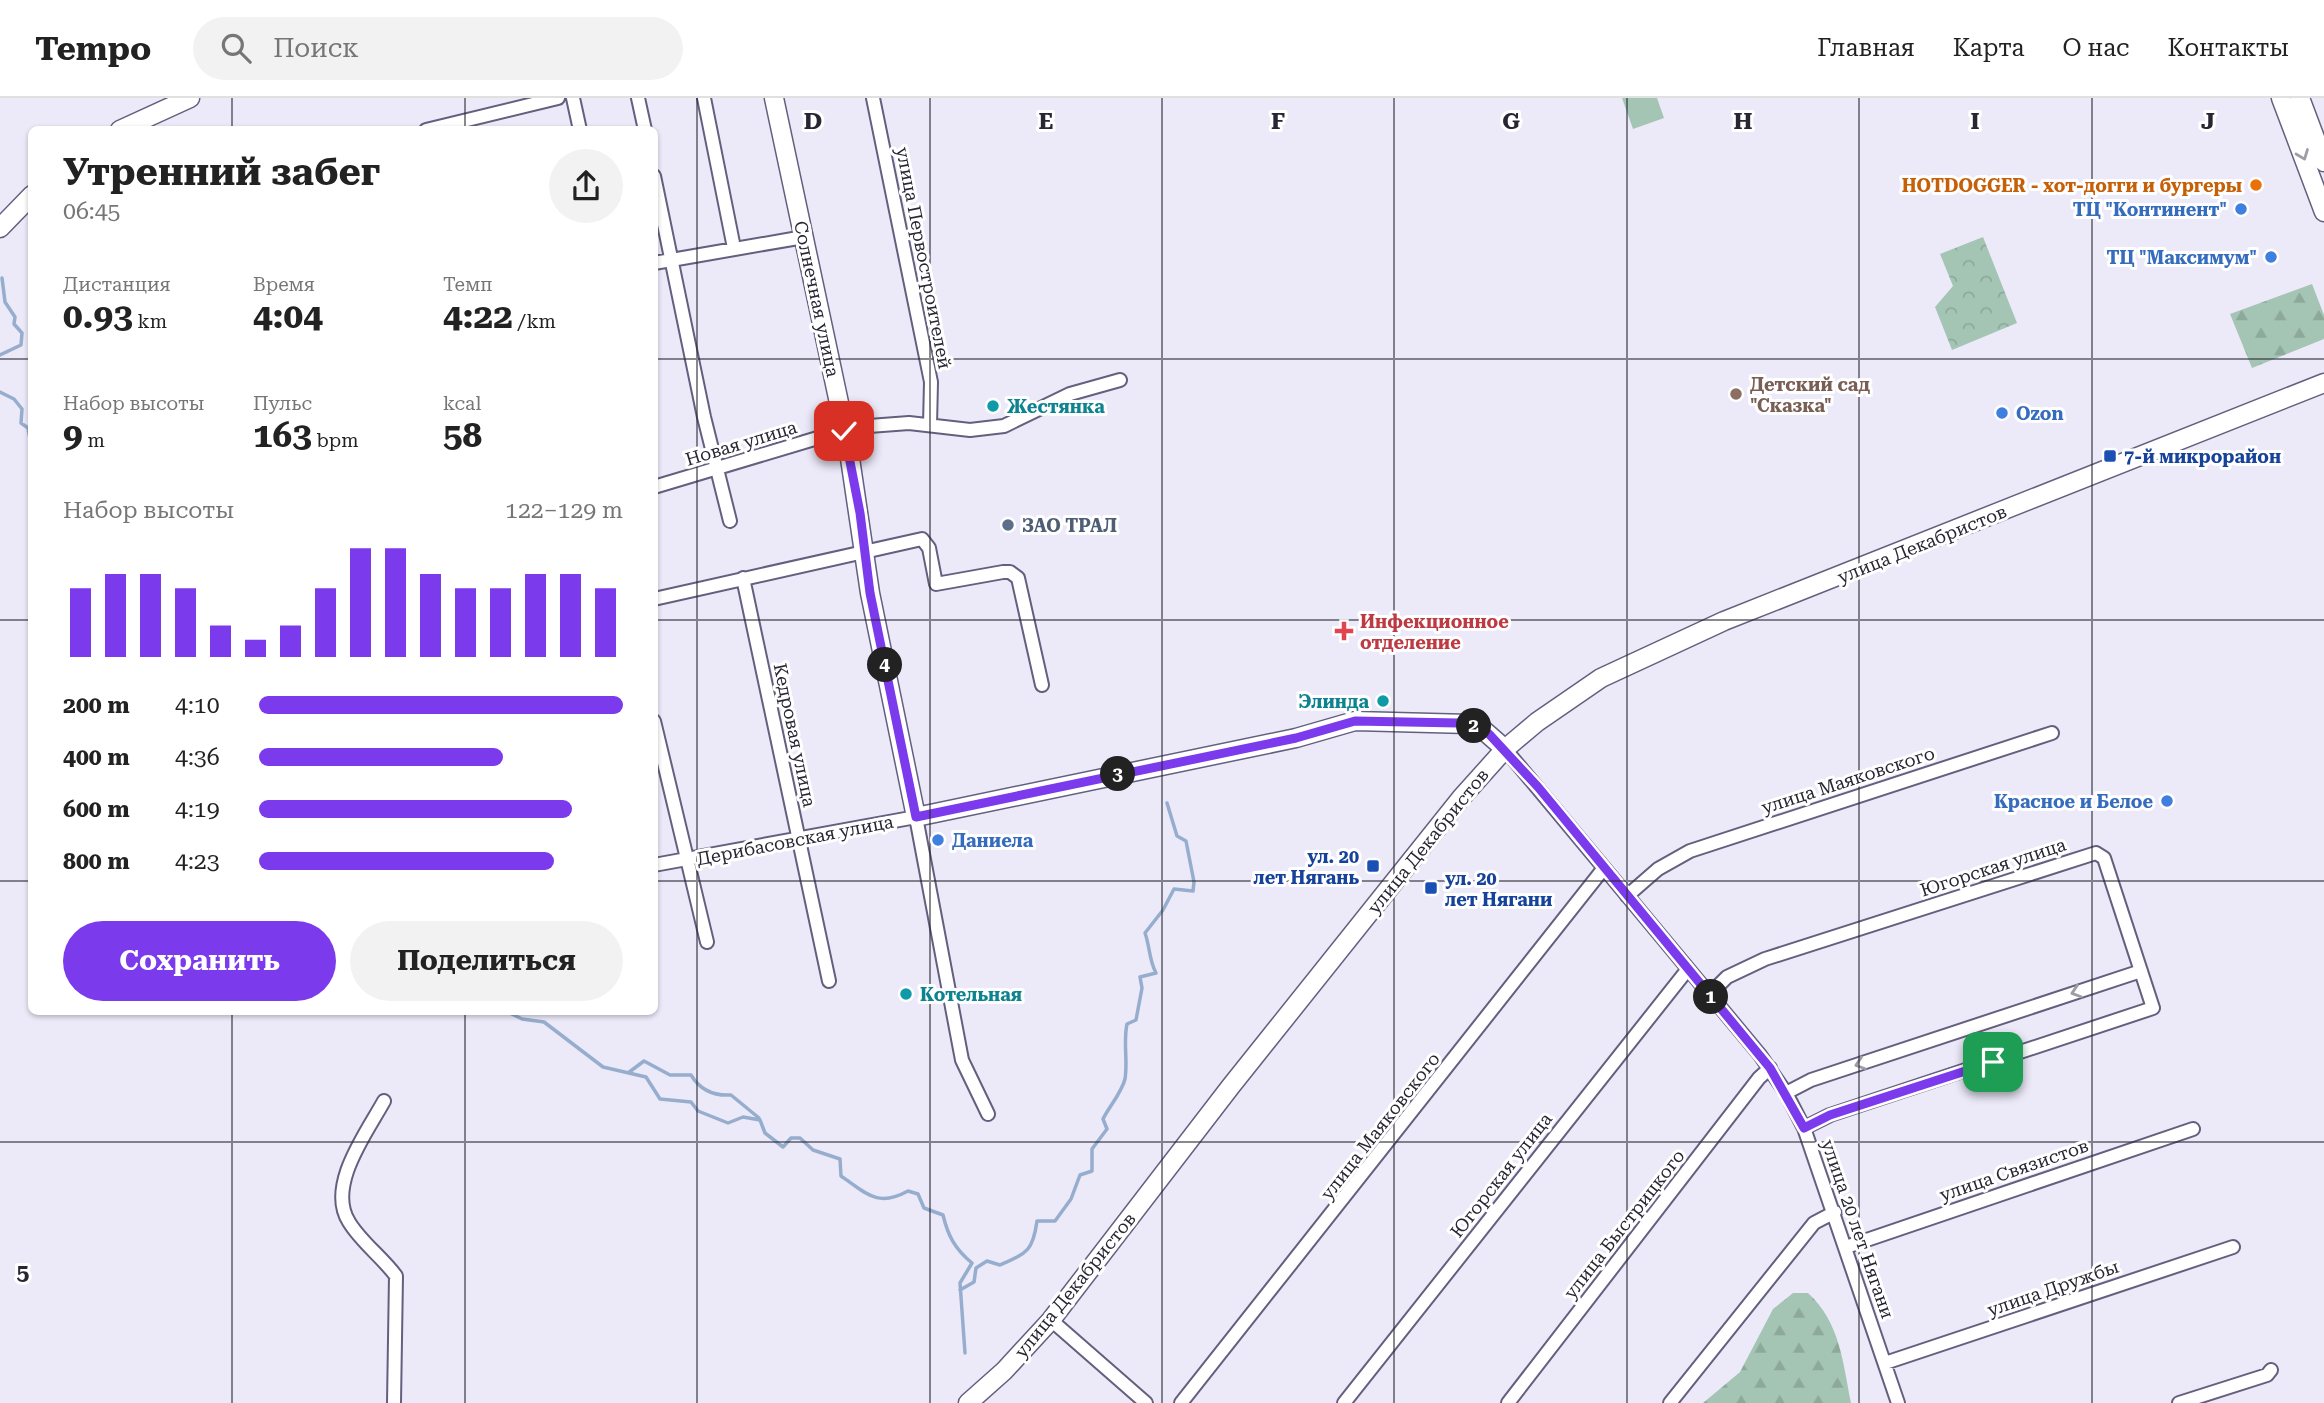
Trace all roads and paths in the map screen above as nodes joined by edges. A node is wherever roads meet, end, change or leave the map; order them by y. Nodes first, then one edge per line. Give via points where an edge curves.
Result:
1 (190, 98) edge
2 (558, 98) edge
3 (573, 98) edge
4 (638, 98) edge
5 (704, 98) edge
6 (774, 98) edge
7 (873, 98) edge
8 (2281, 98) edge
9 (2300, 98) edge
10 (129, 126) edge
11 (442, 126) edge
12 (579, 126) edge
13 (644, 126) edge
14 (2324, 162) edge
15 (658, 194) edge
16 (28, 199) edge
17 (2324, 212) edge
18 (0, 228) edge
19 (804, 237) junction
20 (734, 248) junction
21 (672, 259) junction
22 (658, 262) edge
23 (1120, 380) dead end
24 (2324, 383) edge
25 (930, 425) junction
26 (844, 431) junction
27 (718, 470) junction
28 (658, 486) edge
29 (730, 521) dead end
30 (865, 550) junction
31 (743, 578) junction
32 (658, 598) edge
33 (1042, 685) dead end
34 (2052, 733) dead end
35 (658, 737) edge
36 (1504, 749) junction
37 (916, 817) junction
38 (800, 839) junction
39 (689, 860) junction
40 (658, 864) edge
41 (1604, 868) junction
42 (1627, 896) junction
43 (707, 942) dead end
44 (1688, 969) junction
45 (2141, 971) junction
46 (829, 981) dead end
47 (1709, 995) junction
48 (1770, 1068) junction
49 (1786, 1093) junction
50 (384, 1101) dead end
51 (988, 1114) dead end
52 (1804, 1128) junction
53 (2193, 1129) dead end
54 (1835, 1212) junction
55 (1846, 1247) junction
56 (2233, 1247) dead end
57 (1051, 1320) junction
58 (1885, 1363) junction
59 (2272, 1370) dead end
60 (394, 1403) edge
61 (968, 1403) edge
62 (1146, 1403) edge
63 (1181, 1403) edge
64 (1344, 1403) edge
65 (1508, 1403) edge
66 (1670, 1403) edge
67 (1898, 1403) edge
68 (2179, 1403) edge

1 - 10 main road
2 - 11 street
3 - 12 street
4 - 13 street
5 - 20 street
6 - 19 main road, Солнечная улица
7 - 25 street, улица Первостроителей via 931,382
8 -> 17 main road
9 - 14 main road
15 - 21 street
16 - 18 main road
19 - 20 street
19 - 26 main road, Солнечная улица
20 - 21 street
21 - 22 street
21 - 27 street
23 - 25 street, Новая улица via 1070,394 1004,426 970,430
24 - 36 main road, улица Декабристов via 1634,660 1570,698
25 - 26 street, Новая улица via 891,423
26 - 27 street, Новая улица
26 - 30 main road, Солнечная улица
27 - 28 street, Новая улица
27 - 29 street
30 - 31 street
30 - 33 street via 922,539 929,548 936,584 1003,572 1015,575
30 - 37 main road, Солнечная улица
31 - 32 street
31 - 38 street, Кедровая улица
34 - 42 street, улица Маяковского via 1690,851 1658,869
35 - 39 street
36 - 37 main road, Дерибасовская улица via 1481,728 1469,724 1355,721 1296,738
36 - 41 street, улица 20 лет Нягани
36 - 57 main road, улица Декабристов via 1231,1086
37 - 38 street, Дерибасовская улица
37 - 51 street, Солнечная улица via 962,1060
38 - 39 street, Дерибасовская улица
38 - 46 street, Кедровая улица
39 - 40 street, Дерибасовская улица
39 - 43 street
41 - 42 street, улица 20 лет Нягани
41 - 63 street, улица Маяковского
42 - 44 street, улица 20 лет Нягани
44 - 47 street, улица 20 лет Нягани
44 - 64 street, Югорская улица
45 - 47 street, Югорская улица via 2104,858 2096,853 1765,959 1727,977
45 -> 49 street via 1824,1075
45 - 52 street via 2153,1008 1830,1115
47 - 48 street, улица 20 лет Нягани
48 - 49 street, улица 20 лет Нягани
48 - 65 street, улица Быстрицкого
49 - 52 street, улица 20 лет Нягани
50 - 60 street via 345,1179 342,1200 348,1222 396,1276
52 - 54 street, улица 20 лет Нягани
53 - 55 street, улица Связистов
54 - 55 street, улица 20 лет Нягани
54 - 66 street via 1814,1223
55 - 58 street, улица 20 лет Нягани
56 - 58 street, улица Дружбы
57 - 61 main road, улица Декабристов
57 - 62 street
58 - 67 street, улица 20 лет Нягани
59 - 68 street

